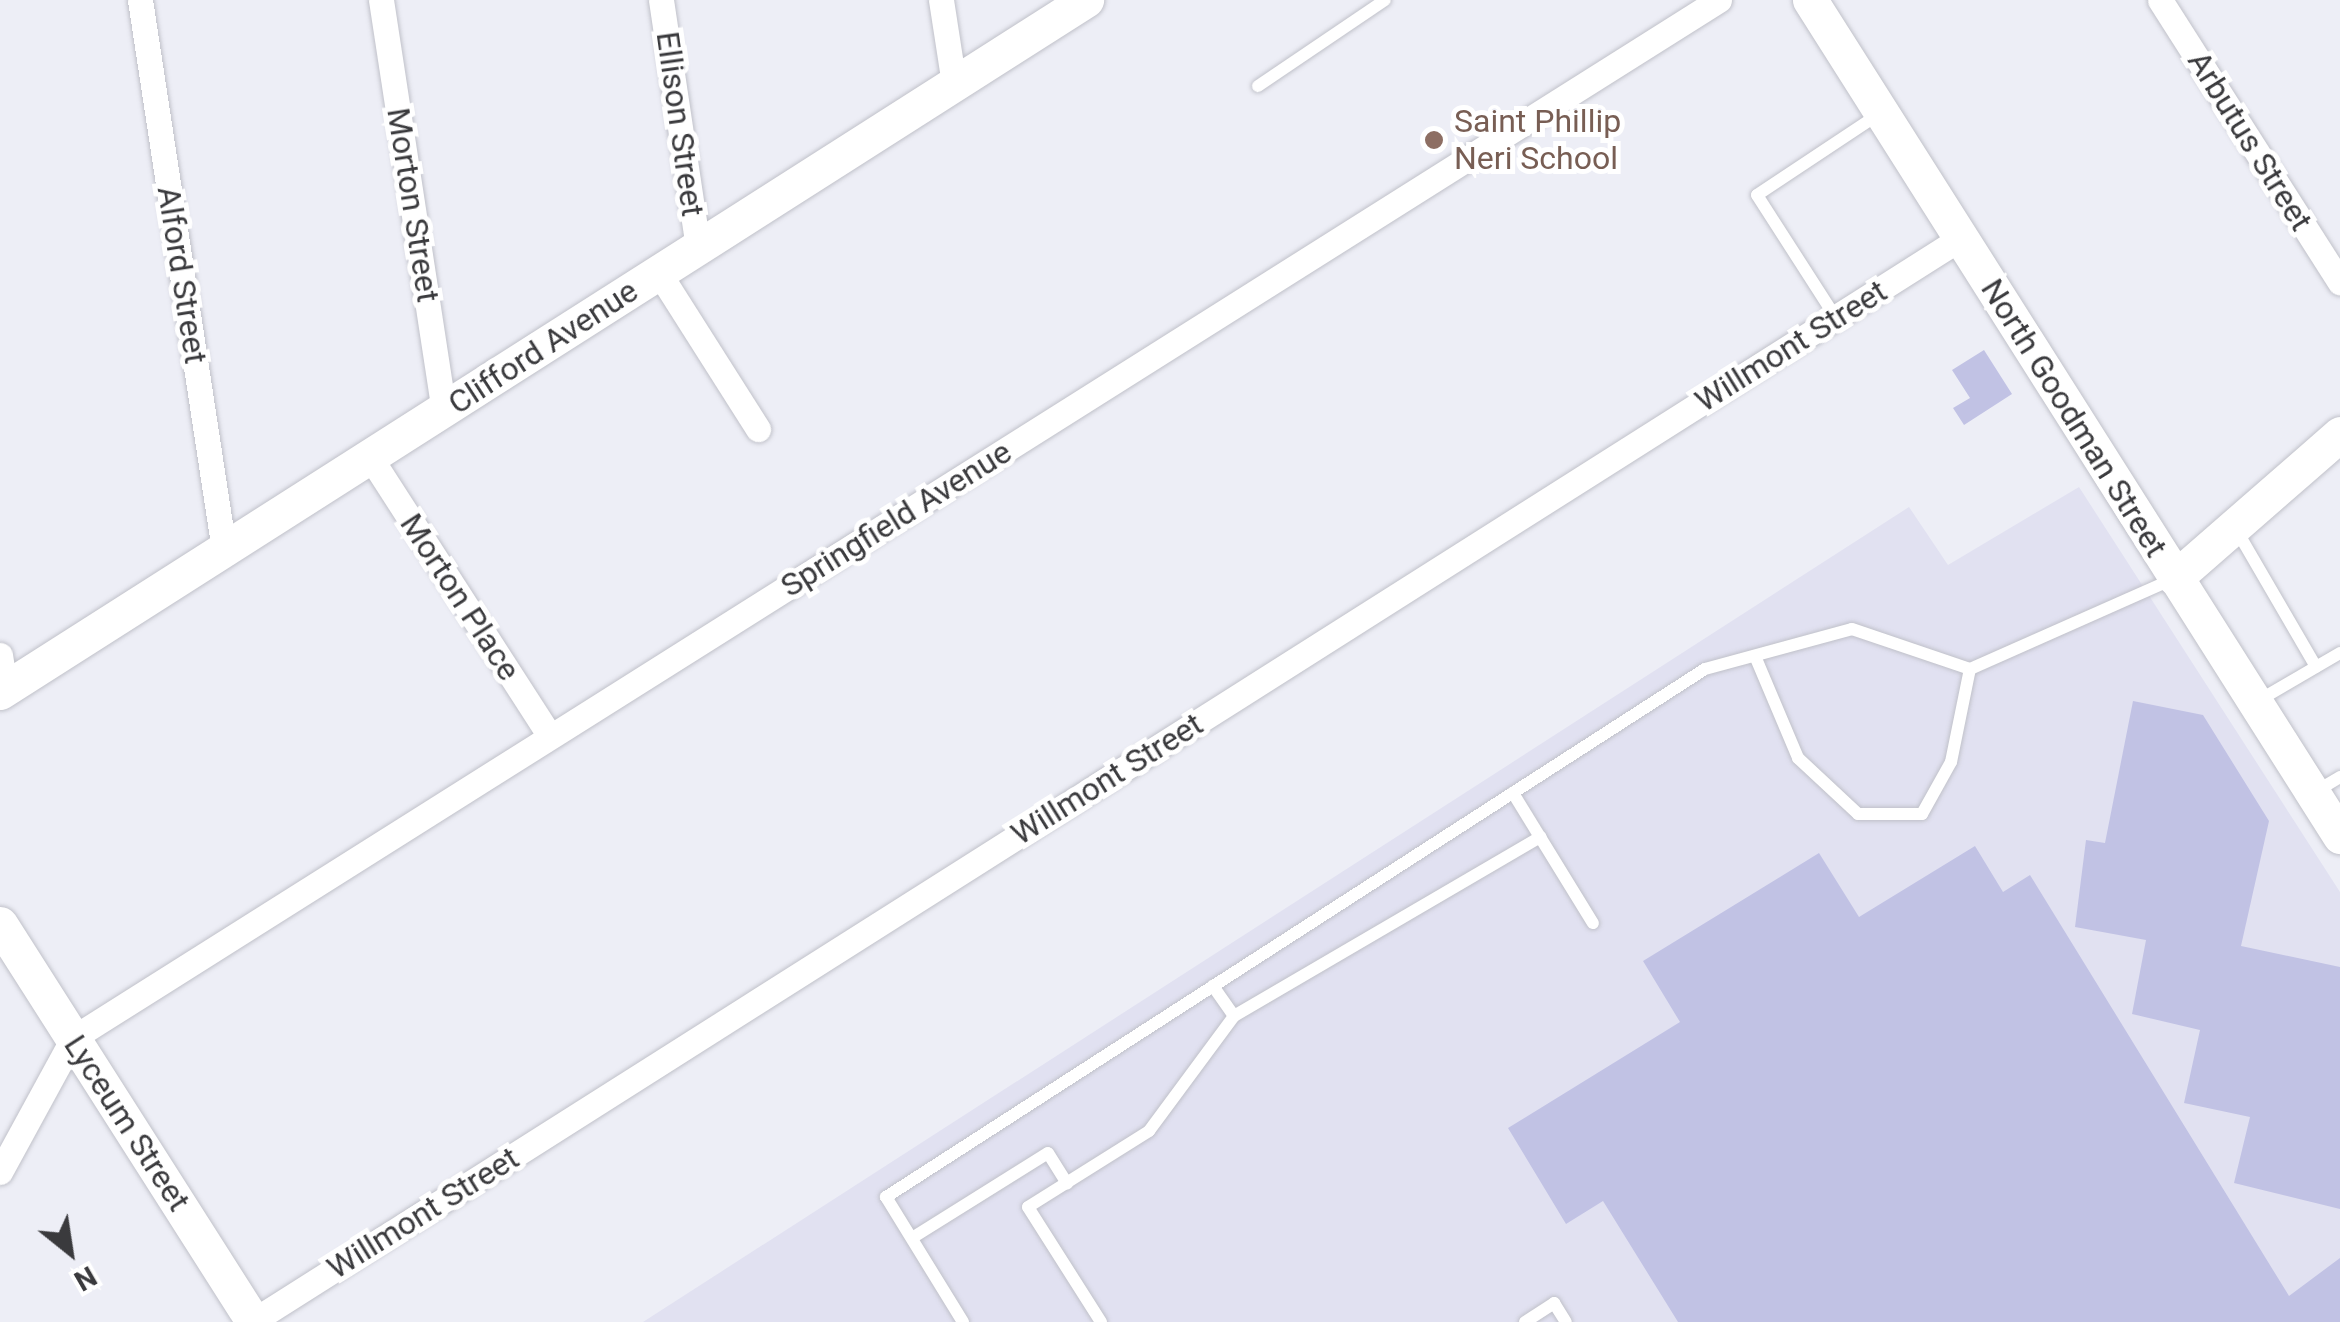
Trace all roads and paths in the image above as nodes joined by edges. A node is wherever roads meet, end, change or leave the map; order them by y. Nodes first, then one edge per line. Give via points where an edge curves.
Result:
1 (140, 0) edge
2 (381, 0) edge
3 (661, 0) edge
4 (941, 0) edge
5 (1086, 0) edge
6 (1384, 0) edge
7 (1719, 0) edge
8 (1810, 0) edge
9 (2160, 0) edge
10 (954, 84) junction
11 (1258, 86) dead end
12 (1881, 112) junction
13 (1961, 238) junction
14 (698, 248) junction
15 (659, 273) junction
16 (2340, 283) edge
17 (1836, 318) junction
18 (444, 410) junction
19 (758, 429) dead end
20 (2340, 434) edge
21 (370, 457) junction
22 (2234, 526) junction
23 (224, 550) junction
24 (2175, 578) junction
25 (2340, 652) edge
26 (1755, 656) junction
27 (2316, 667) junction
28 (1970, 669) junction
29 (2, 678) edge
30 (2255, 703) junction
31 (550, 736) junction
32 (2326, 785) edge
33 (1514, 793) junction
34 (2340, 836) edge
35 (1540, 837) junction
36 (1593, 923) dead end
37 (0, 924) edge
38 (1213, 986) junction
39 (1234, 1016) junction
40 (73, 1038) junction
41 (0, 1172) edge
42 (1067, 1183) junction
43 (912, 1238) junction
44 (956, 1319) edge
45 (254, 1321) edge
46 (1100, 1322) edge
47 (1524, 1322) edge
48 (1566, 1322) edge

1 - 23 street, Alford Street
2 - 18 street, Morton Street
3 - 14 street, Ellison Street
4 - 10 street
5 - 10 main road, Clifford Avenue
6 - 11 lane
7 - 31 street, Springfield Avenue
8 - 12 main road, North Goodman Street
9 - 16 street, Arbutus Street
10 - 14 main road, Clifford Avenue
12 - 13 main road, North Goodman Street
12 - 17 lane via 1757,195
13 - 17 street, Willmont Street
13 - 24 main road, North Goodman Street
14 - 15 main road, Clifford Avenue
15 - 18 main road, Clifford Avenue
15 - 19 street
17 - 45 street, Willmont Street
18 - 21 main road, Clifford Avenue
20 - 22 main road
21 - 23 main road, Clifford Avenue
21 - 31 street, Morton Place
22 - 24 main road
22 - 27 lane
23 - 29 main road, Clifford Avenue
24 - 28 lane
24 - 30 main road, North Goodman Street
25 - 27 lane
26 - 28 lane via 1852,629
26 - 28 lane via 1798,758 1858,814 1922,814 1951,762
26 - 33 lane via 1706,669
27 - 30 lane
30 - 32 main road, North Goodman Street
31 - 40 street, Springfield Avenue
32 - 34 main road, North Goodman Street
33 - 35 lane
33 - 38 lane
35 - 36 lane
35 - 39 lane
37 - 40 main road, Lyceum Street
38 - 39 lane
38 - 43 lane via 886,1196
39 - 42 lane via 1150,1131
40 - 41 street
40 - 45 main road, Lyceum Street
42 - 43 lane via 1048,1154
42 - 46 lane via 1028,1207
43 - 44 lane
47 - 48 lane via 1554,1303

